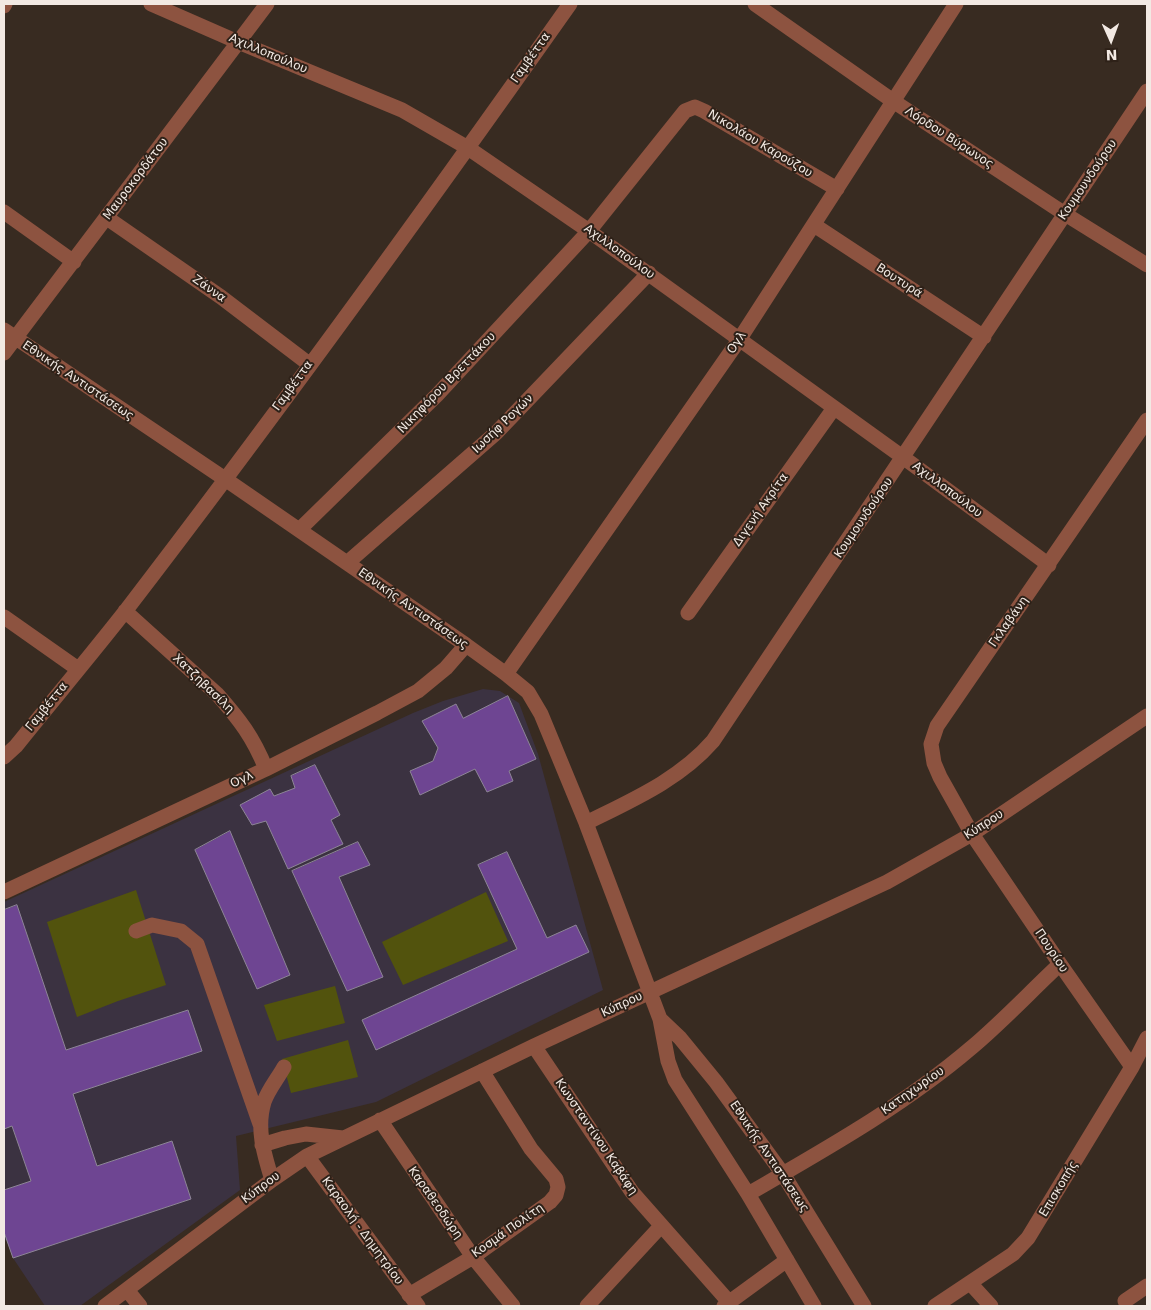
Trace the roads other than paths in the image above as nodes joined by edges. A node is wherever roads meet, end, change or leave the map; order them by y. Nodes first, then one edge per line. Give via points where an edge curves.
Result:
1 (152, 4) edge
2 (267, 4) edge
3 (570, 4) edge
4 (755, 4) edge
5 (956, 4) edge
6 (238, 42) junction
7 (1147, 91) edge
8 (893, 101) junction
9 (468, 148) junction
10 (836, 190) junction
11 (4, 212) edge
12 (1066, 214) junction
13 (107, 218) junction
14 (814, 226) junction
15 (589, 231) junction
16 (74, 262) junction
17 (1147, 265) edge
18 (649, 274) junction
19 (9, 334) edge
20 (984, 337) junction
21 (739, 340) junction
22 (4, 353) edge
23 (309, 364) junction
24 (834, 408) junction
25 (1147, 420) edge
26 (904, 458) junction
27 (225, 479) junction
28 (299, 530) junction
29 (347, 563) junction
30 (1048, 565) junction
31 (125, 611) junction
32 (688, 613) dead end
33 (4, 617) edge
34 (466, 645) junction
35 (78, 669) junction
36 (506, 674) junction
37 (1147, 716) edge
38 (4, 757) edge
39 (266, 769) junction
40 (586, 823) junction
41 (972, 834) junction
42 (4, 892) edge
43 (136, 931) dead end
44 (1060, 964) junction
45 (648, 993) junction
46 (660, 1019) junction
47 (1147, 1038) edge
48 (534, 1046) junction
49 (1132, 1066) junction
50 (284, 1067) dead end
51 (482, 1071) junction
52 (380, 1120) junction
53 (260, 1124) junction
54 (343, 1138) junction
55 (262, 1145) junction
56 (307, 1156) junction
57 (783, 1174) junction
58 (272, 1180) junction
59 (748, 1194) junction
60 (661, 1226) junction
61 (473, 1257) junction
62 (786, 1260) junction
63 (970, 1283) junction
64 (1147, 1286) edge
65 (127, 1290) junction
66 (414, 1301) edge
67 (1125, 1301) dead end
68 (726, 1304) edge
69 (105, 1306) edge
70 (140, 1306) edge
71 (513, 1306) edge
72 (587, 1306) edge
73 (814, 1306) edge
74 (864, 1306) edge
75 (935, 1306) edge
76 (991, 1306) edge

1 - 6 street, Αχιλλοπούλου
2 - 6 street, Μαυροκορδάτου
3 - 9 street, Γαμβέττα
4 - 8 street, Λόρδου Βύρωνος
5 - 8 street, Ογλ
6 - 9 street, Αχιλλοπούλου via 402,110
6 - 13 street, Μαυροκορδάτου
7 - 12 street, Κουμουνδούρου
8 - 10 street, Ογλ
8 - 12 street, Λόρδου Βύρωνος
9 - 15 street, Αχιλλοπούλου
9 - 23 street, Γαμβέττα
10 - 14 street, Ογλ
10 - 15 street, Νικολάου Καρούζου via 695,107 685,111
11 - 16 street
12 - 17 street, Λόρδου Βύρωνος
12 - 20 street, Κουμουνδούρου
13 - 16 street, Μαυροκορδάτου
13 - 23 street, Ζάννα via 221,297
14 - 20 street, Βουτυρά
14 - 21 street, Ογλ
15 - 18 street, Αχιλλοπούλου
15 - 28 street, Νικηφόρου Βρεττάκου via 437,395
16 - 19 street, Μαυροκορδάτου
18 - 21 street, Αχιλλοπούλου
18 - 29 street, Ιωσήφ Ρογών via 496,433
19 - 22 street, Μαυροκορδάτου
19 - 27 street, Εθνικής Αντιστάσεως
20 - 26 street, Κουμουνδούρου
21 - 24 street, Αχιλλοπούλου
21 - 36 street, Ογλ
23 - 27 street, Γαμβέττα
24 - 26 street, Αχιλλοπούλου
24 - 32 street, Διγενή Ακρίτα
25 - 30 street, Γκλαβάνη
26 - 30 street, Αχιλλοπούλου
26 - 40 street, Κουμουνδούρου via 709,746 670,779
27 - 28 street, Εθνικής Αντιστάσεως
27 - 31 street, Γαμβέττα
28 - 29 street, Εθνικής Αντιστάσεως
29 - 34 street, Εθνικής Αντιστάσεως
30 - 41 street, Γκλαβάνη via 936,726 931,739 937,772
31 - 35 street, Γαμβέττα
31 - 39 street, Χατζηβασίλη via 217,694 246,728
33 - 35 street
34 - 36 street, Εθνικής Αντιστάσεως
34 - 39 street, Ογλ via 446,668 418,690
35 - 38 street, Γαμβέττα
36 - 40 street, Εθνικής Αντιστάσεως via 534,701
37 - 41 street, Κύπρου
39 - 42 street, Ογλ
40 - 45 street, Εθνικής Αντιστάσεως
41 - 44 street, Πουρίου
41 - 45 street, Κύπρου via 879,886
43 - 53 street via 152,925 181,931 197,944
44 - 49 street, Πουρίου
44 - 57 street, Κατηχωρίου via 947,1067 888,1109
45 - 46 street, Εθνικής Αντιστάσεως
45 - 48 street, Κύπρου
46 - 57 street, Εθνικής Αντιστάσεως via 716,1082
46 - 59 street, Εθνικής Αντιστάσεως via 675,1080
47 - 49 street, Επισκοπής
48 - 51 street, Κύπρου
48 - 60 street, Κωνσταντίνου Καβάφη via 632,1192
49 - 63 street, Επισκοπής via 1028,1238 1014,1254
50 - 53 street via 265,1101
51 - 52 street, Κύπρου
51 - 61 street, Κοσμά Πολίτη via 531,1150 556,1179 558,1188 550,1202
52 - 54 street, Κύπρου
52 - 61 street, Καραθεοδώρη
53 - 55 street
54 - 55 street via 306,1134
54 - 56 street, Κύπρου
55 - 58 street
56 - 58 street, Κύπρου
56 - 66 street, Καραολή - Δημητρίου
57 - 59 street, Κατηχωρίου
57 - 74 street, Εθνικής Αντιστάσεως
58 - 65 street, Κύπρου
59 - 62 street, Εθνικής Αντιστάσεως
60 - 68 street, Κωνσταντίνου Καβάφη
60 - 72 street
61 - 66 street, Κοσμά Πολίτη
61 - 71 street, Καραθεοδώρη
62 - 68 street
62 - 73 street, Εθνικής Αντιστάσεως
63 - 75 street, Επισκοπής
63 - 76 street
64 - 67 street
65 - 69 street, Κύπρου
65 - 70 street

